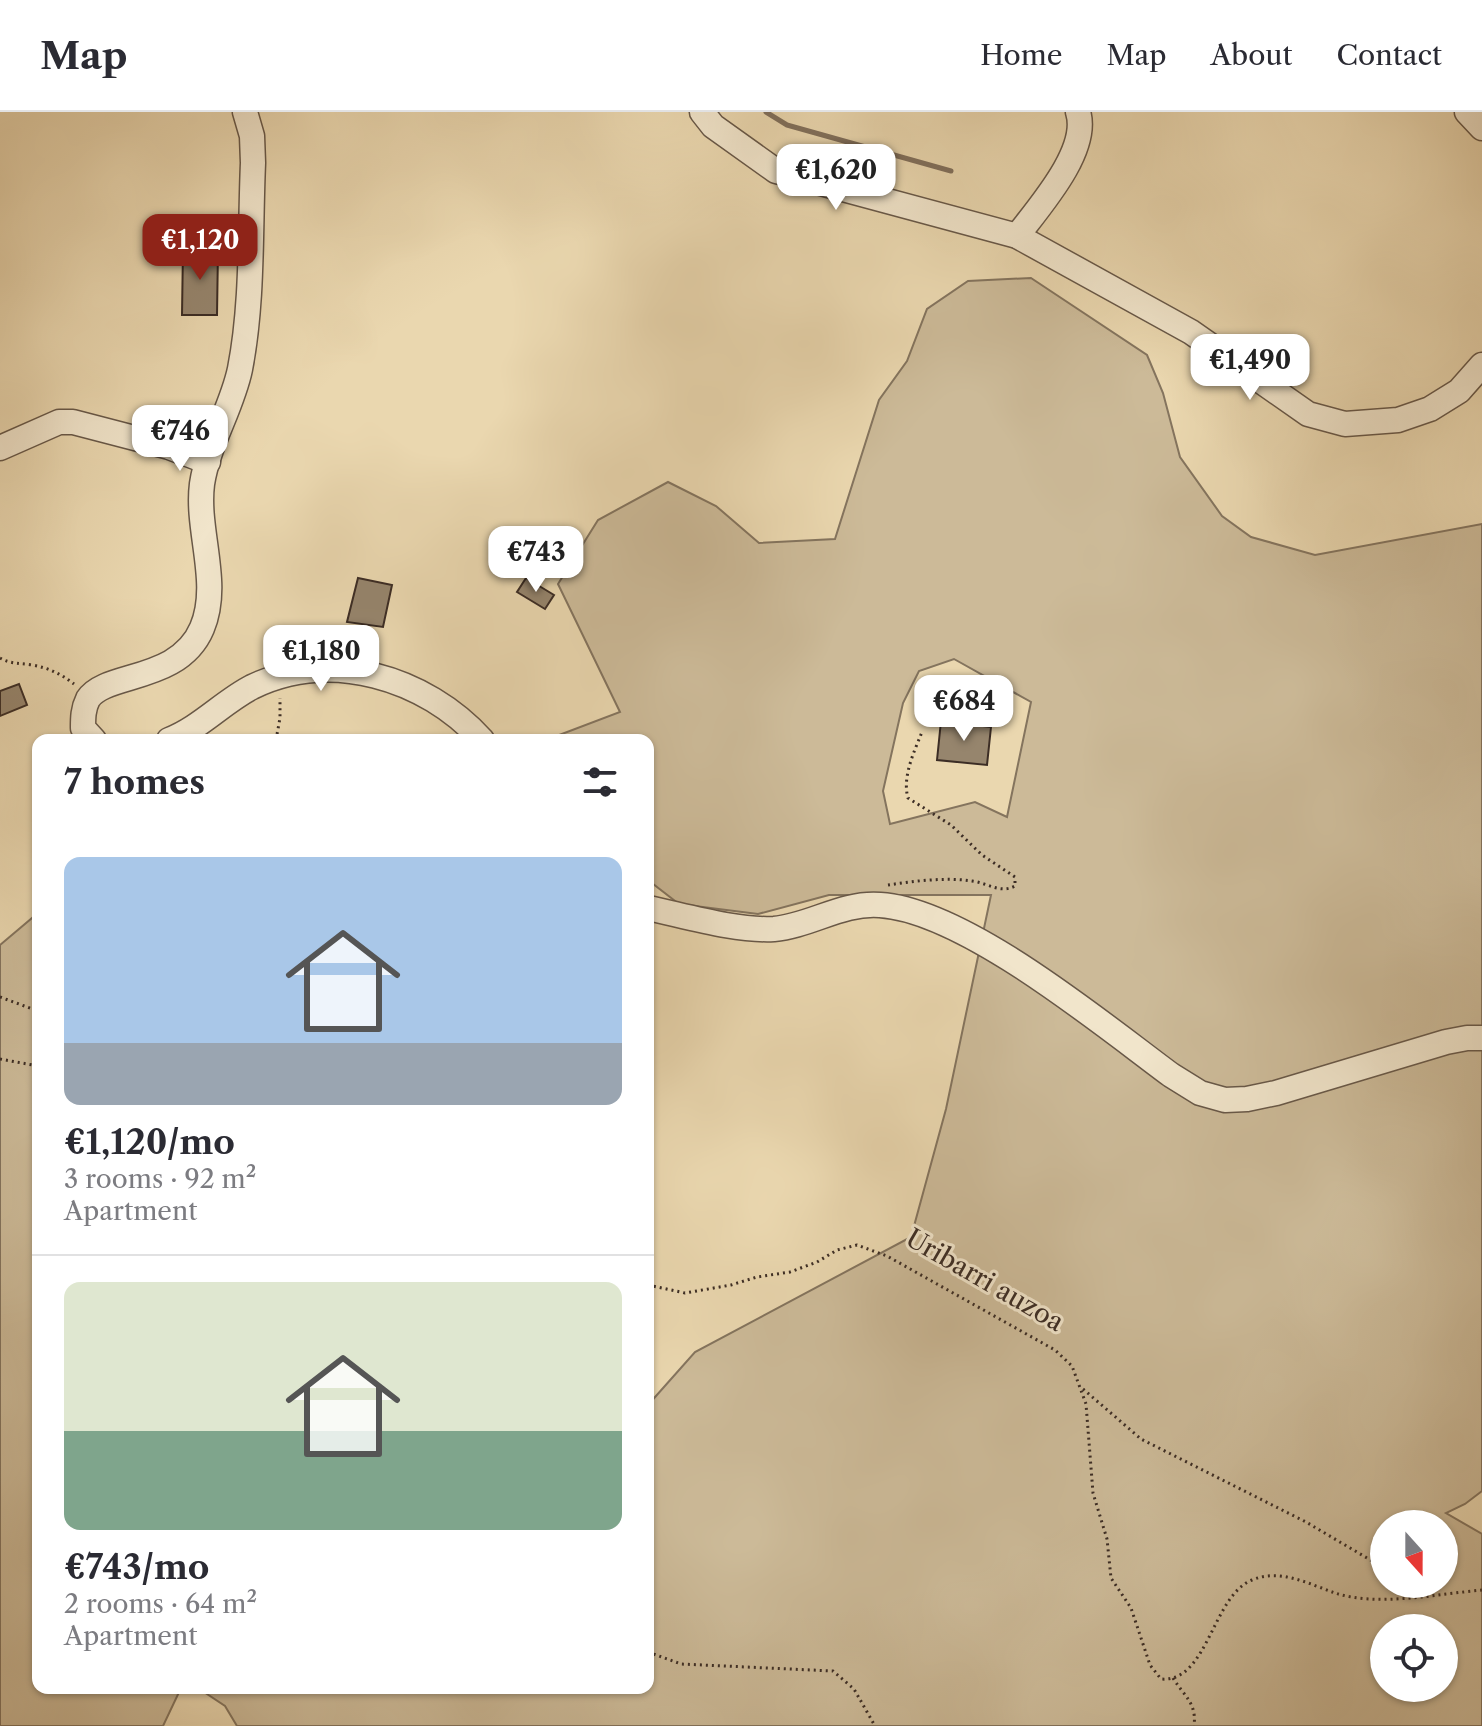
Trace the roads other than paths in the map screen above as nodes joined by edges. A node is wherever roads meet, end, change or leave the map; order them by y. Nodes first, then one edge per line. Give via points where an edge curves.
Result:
1 (245, 112) edge
2 (702, 112) edge
3 (1078, 112) edge
4 (1467, 112) edge
5 (1482, 128) edge
6 (1017, 236) junction
7 (1482, 365) edge
8 (0, 448) edge
9 (208, 462) junction
10 (88, 734) edge
11 (178, 734) edge
12 (477, 734) edge
13 (654, 909) edge
14 (1482, 1038) edge

1 - 9 street via 253,163 246,327 240,371
2 - 6 street via 713,126 776,171
3 - 6 street via 1081,123 1065,173
4 - 5 street
6 - 7 street via 1191,332 1308,414 1345,424 1398,420 1459,391
8 - 9 street via 59,422 73,422
9 - 10 street via 201,503 209,591 202,629 181,656 89,697 83,711
11 - 12 street via 252,687 307,669 343,669 392,681 431,697
13 - 14 street via 775,929 857,905 903,908 1002,955 1171,1075 1200,1093 1225,1100 1276,1093 1446,1042

